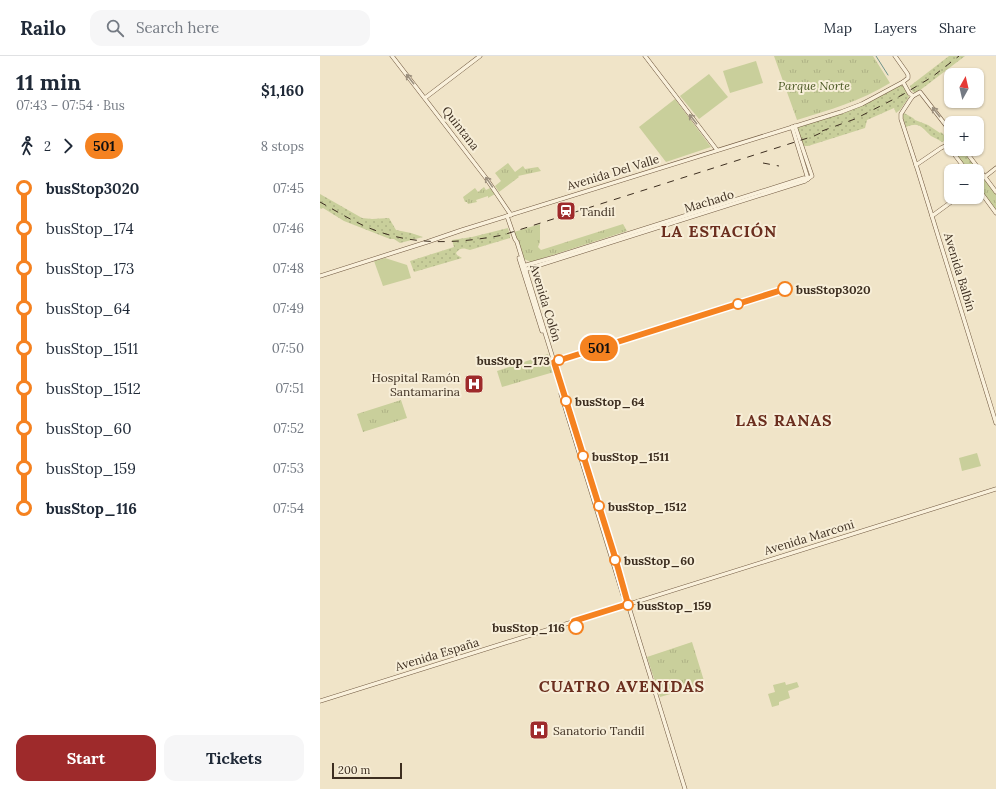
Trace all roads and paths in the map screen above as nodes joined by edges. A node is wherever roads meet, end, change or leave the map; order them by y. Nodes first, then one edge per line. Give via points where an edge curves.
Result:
1 (392, 56) edge
2 (480, 56) edge
3 (645, 56) edge
4 (896, 56) edge
5 (903, 82) junction
6 (912, 95) junction
7 (425, 98) junction
8 (944, 123) edge
9 (794, 126) junction
10 (717, 150) junction
11 (962, 164) edge
12 (916, 165) junction
13 (996, 168) edge
14 (984, 177) joint
15 (996, 192) edge
16 (984, 197) edge
17 (948, 204) edge
18 (996, 213) edge
19 (509, 215) junction
20 (932, 216) junction
21 (523, 268) junction
22 (320, 276) edge
23 (996, 423) edge
24 (996, 489) edge
25 (628, 604) junction
26 (320, 701) edge
27 (685, 789) edge

7 -> 1 main road, Quintana
2 - 7 main road
10 -> 3 main road
4 - 5 main road, Avenida Del Valle via 908,75 908,79
5 - 6 main road
5 - 9 main road, Avenida Del Valle via 862,104
8 -> 6 main road via 920,92
6 - 12 main road, Avenida Balbín via 900,119
19 -> 7 main road, Quintana via 486,178
9 - 10 main road, Avenida Del Valle
9 - 21 main road, Machado via 810,177 805,181
10 - 19 main road, Avenida Del Valle
11 - 12 main road via 945,146
12 - 20 main road, Avenida Balbín
13 - 14 main road
14 - 15 main road
16 - 18 main road
17 - 20 main road
19 - 21 main road, Avenida Colón
19 - 22 main road, Avenida Del Valle
20 - 23 main road, Avenida Balbín
21 - 25 main road, Avenida Colón
24 - 25 main road, Avenida Marconi
25 - 26 main road, Avenida España
25 - 27 main road, Avenida Colón

